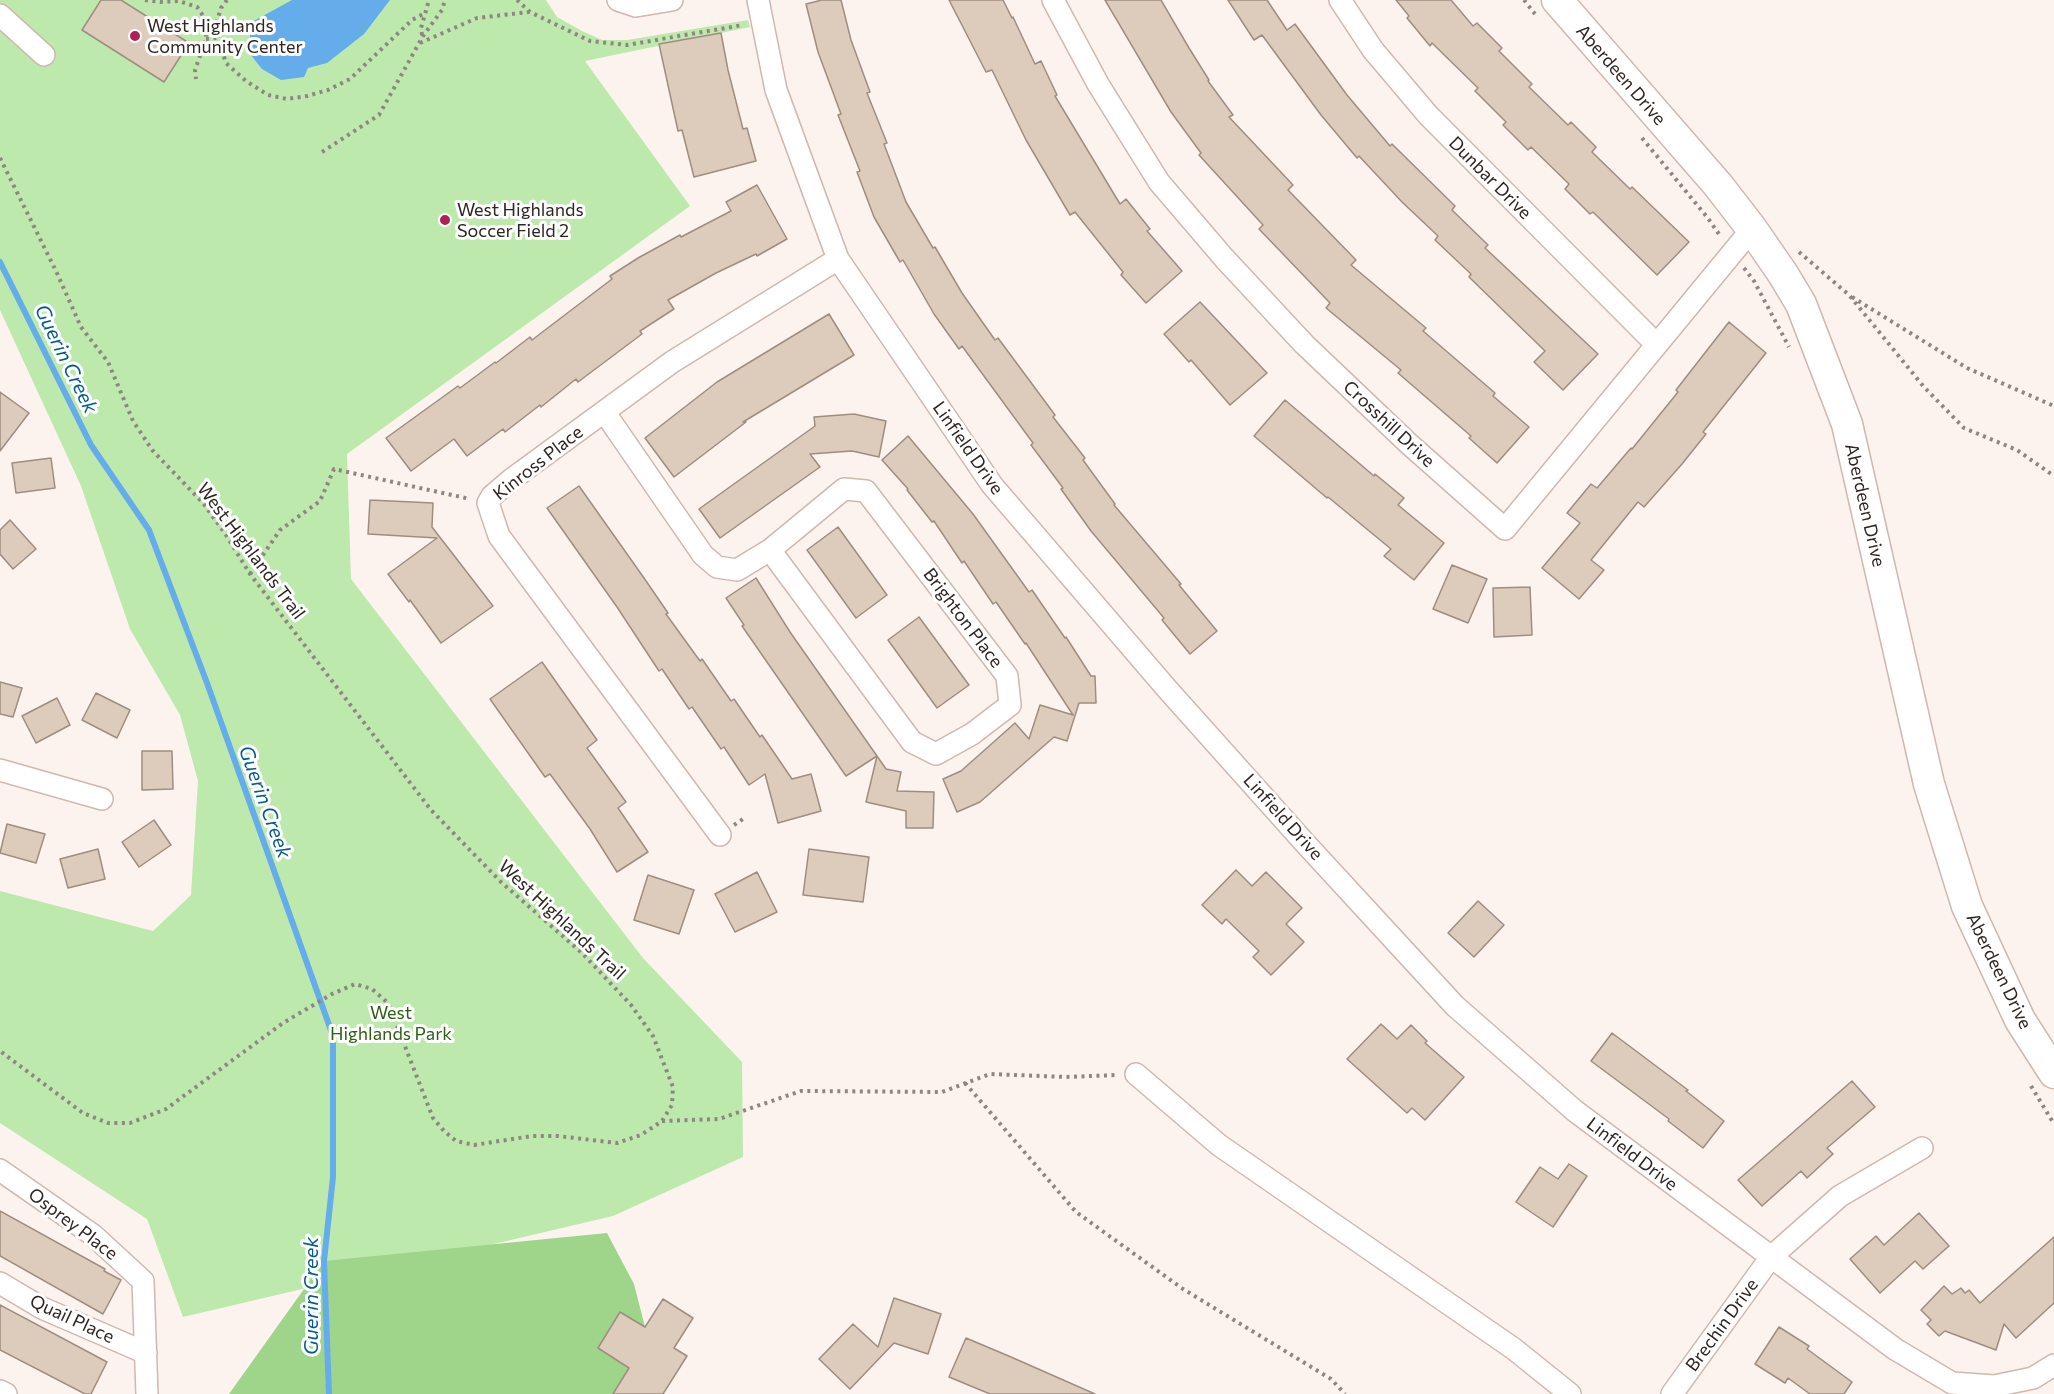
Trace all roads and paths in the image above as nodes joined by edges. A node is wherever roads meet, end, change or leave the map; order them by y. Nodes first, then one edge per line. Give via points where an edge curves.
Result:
1 (145, 0) edge
2 (227, 0) edge
3 (429, 0) edge
4 (445, 0) edge
5 (517, 0) edge
6 (618, 0) edge
7 (672, 0) edge
8 (758, 0) edge
9 (1053, 0) edge
10 (1340, 0) edge
11 (1524, 0) edge
12 (1548, 9) edge
13 (530, 12) junction
14 (424, 13) junction
15 (0, 15) edge
16 (762, 22) junction
17 (423, 36) junction
18 (218, 38) junction
19 (206, 39) junction
20 (420, 43) junction
21 (44, 55) dead end
22 (196, 79) dead end
23 (1638, 133) dead end
24 (321, 152) dead end
25 (0, 158) edge
26 (1756, 236) junction
27 (1722, 239) dead end
28 (838, 260) junction
29 (1849, 295) junction
30 (1656, 344) junction
31 (2054, 406) edge
32 (605, 413) junction
33 (2054, 476) edge
34 (488, 503) junction
35 (770, 550) junction
36 (250, 574) junction
37 (0, 770) edge
38 (102, 799) dead end
39 (720, 835) dead end
40 (0, 1051) edge
41 (2054, 1073) edge
42 (1136, 1074) joint
43 (965, 1083) junction
44 (662, 1121) junction
45 (1922, 1148) dead end
46 (0, 1170) edge
47 (1772, 1257) junction
48 (0, 1283) edge
49 (146, 1353) junction
50 (2054, 1365) edge
51 (0, 1391) edge
52 (6, 1394) edge
53 (147, 1394) edge
54 (1345, 1394) edge
55 (1570, 1394) edge
56 (1672, 1394) edge

1 - 19 path via 179,0 197,7 206,20
2 - 18 path via 217,21
3 - 14 path
4 - 17 path
5 - 13 path
6 - 7 street via 636,6
8 - 16 street, Linfield Drive
9 - 30 street, Crosshill Drive via 1098,84 1159,182 1304,344 1505,529
10 - 30 street, Dunbar Drive via 1373,50 1428,115
11 - 12 path
12 - 26 street, Aberdeen Drive via 1718,185
13 - 16 path via 590,41 627,45
13 - 20 path via 477,18
14 - 17 path
14 - 18 path via 350,79 328,90 287,99 268,95 246,81 226,63
15 - 21 street
16 - 28 street, Linfield Drive via 776,90
17 - 20 path
18 - 19 path
19 - 22 path via 195,70
20 - 24 path via 379,115
23 - 27 path
25 - 36 path, West Highlands Trail via 81,327 108,362 133,421 153,451 202,503
26 - 29 path via 1798,251
26 - 30 street, Crosshill Drive
26 - 41 street, Aberdeen Drive via 1800,304 1847,424 1929,784 1967,906 2020,1020
28 - 32 street, Kinross Place via 672,362
28 - 47 street, Linfield Drive via 992,485 1168,690 1455,1006 1575,1111
29 - 31 path via 1967,369
29 - 33 path via 1924,387 1964,428 2017,450
32 - 34 street, Kinross Place via 512,479
32 - 35 street, Brighton Place via 703,555 717,567 737,570
34 - 36 path via 334,469 320,501 279,530
34 - 39 street, Kinross Place via 500,536
35 - 35 street, Brighton Place via 912,742 936,754 972,734 1010,705 1007,676 867,491 844,489
36 - 44 path, West Highlands Trail via 431,810 501,882 582,953 631,1005 653,1036 673,1087 672,1105
37 - 38 street
40 - 44 path via 83,1113 108,1123 130,1123 166,1109 283,1023 355,984 372,989 388,1003 433,1118 456,1141 474,1145 558,1136 618,1143 641,1135
42 - 43 path via 990,1074
42 - 55 street via 1219,1145 1514,1349
43 - 44 path via 942,1092 801,1091 719,1119
43 - 54 path via 1076,1212 1183,1289 1331,1379
45 - 47 street, Brechin Drive via 1840,1196
46 - 49 street, Osprey Place via 93,1234 144,1281
47 - 50 street, Linfield Drive via 1895,1349 1952,1383 1994,1386 2033,1378
47 - 56 street, Brechin Drive
48 - 49 street, Quail Place via 42,1308
49 - 53 street, Osprey Place
51 - 52 street

